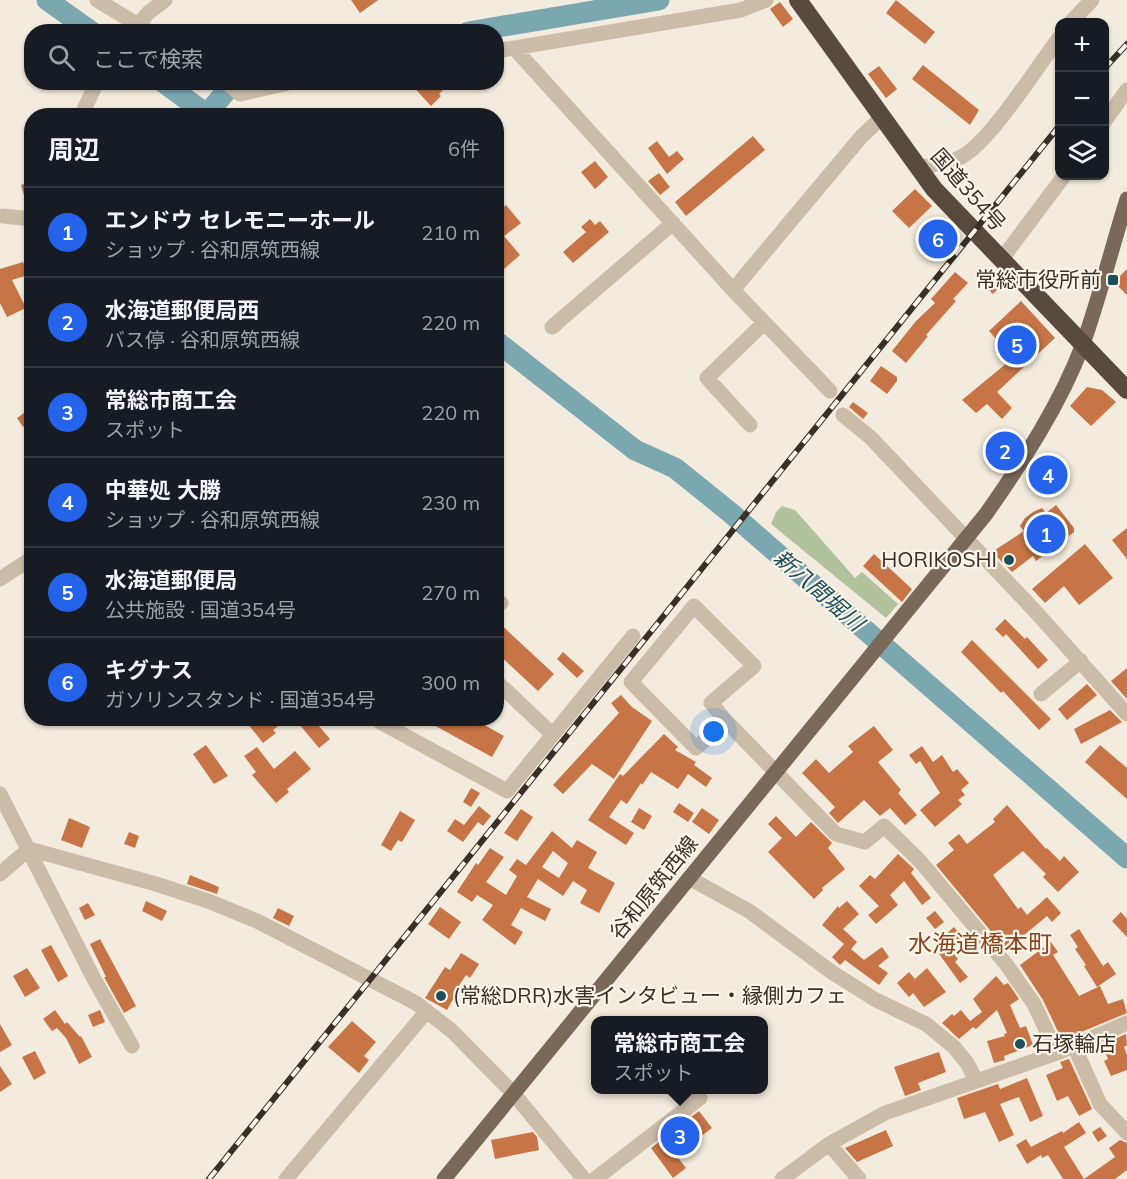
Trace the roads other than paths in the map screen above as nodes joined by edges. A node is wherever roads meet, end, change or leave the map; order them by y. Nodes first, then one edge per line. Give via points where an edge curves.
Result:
1 (97, 0) edge
2 (165, 0) edge
3 (766, 0) edge
4 (798, 0) edge
5 (1092, 0) edge
6 (1075, 18) edge
7 (132, 24) edge
8 (142, 24) edge
9 (1055, 43) edge
10 (514, 48) junction
11 (504, 50) edge
12 (93, 90) edge
13 (235, 90) edge
14 (258, 90) edge
15 (1127, 90) edge
16 (85, 108) edge
17 (1109, 115) edge
18 (881, 118) junction
19 (918, 169) junction
20 (1061, 180) edge
21 (1127, 199) edge
22 (3, 216) dead end
23 (24, 218) edge
24 (673, 223) junction
25 (1001, 260) junction
26 (733, 290) junction
27 (764, 323) junction
28 (552, 327) dead end
29 (1082, 344) junction
30 (830, 390) dead end
31 (1127, 390) edge
32 (843, 415) dead end
33 (750, 425) dead end
34 (966, 540) junction
35 (24, 563) edge
36 (0, 579) edge
37 (633, 636) dead end
38 (1081, 661) junction
39 (504, 689) edge
40 (1041, 694) dead end
41 (1127, 714) edge
42 (726, 721) junction
43 (388, 726) edge
44 (552, 734) junction
45 (776, 773) junction
46 (0, 794) edge
47 (29, 849) junction
48 (0, 874) edge
49 (690, 878) junction
50 (427, 1011) junction
51 (1127, 1023) edge
52 (132, 1046) dead end
53 (1074, 1046) junction
54 (1057, 1053) junction
55 (976, 1080) junction
56 (513, 1093) junction
57 (700, 1098) dead end
58 (1127, 1133) edge
59 (829, 1144) junction
60 (286, 1179) edge
61 (444, 1179) edge
62 (585, 1179) edge
63 (596, 1179) edge
64 (782, 1179) edge
65 (860, 1179) edge

1 - 7 street
2 - 8 street via 155,6
3 - 10 street via 741,10
4 - 18 highway, 国道354号
5 - 6 street
9 - 19 street via 974,149 959,158
10 - 11 street
10 - 24 street
12 - 16 street
13 - 14 street via 240,94
15 - 17 street
18 - 19 highway, 国道354号
18 - 26 street
19 - 25 highway, 国道354号
20 - 25 street
21 - 29 main road, 谷和原筑西線
22 - 23 street
24 - 26 street
24 - 28 street
25 - 29 highway, 国道354号
26 - 27 street
27 - 30 street
27 - 33 street via 707,378
29 - 31 highway, 国道354号
29 - 34 main road, 谷和原筑西線 via 1025,458
32 - 34 street via 871,438
34 - 38 street
34 - 45 main road, 谷和原筑西線
35 - 36 street
37 - 44 street
38 - 40 street
38 - 41 street
39 - 44 street
42 - 42 street via 696,748 631,682 694,606 754,666 711,703
42 - 45 street
43 - 44 street via 507,791
45 - 49 main road, 谷和原筑西線
45 - 54 street via 836,834 865,842 884,826 913,854 1006,964 1034,1004
46 - 47 street
47 - 48 street
47 - 50 street via 208,901 256,921
47 - 52 street
49 - 55 street via 749,910 876,1000 926,1024 954,1047
49 - 56 main road, 谷和原筑西線
50 - 56 street
50 - 60 street
51 - 53 street
53 - 54 street
53 - 58 street via 1100,1104
54 - 55 street
55 - 59 street via 885,1113
56 - 61 main road, 谷和原筑西線
56 - 62 street
57 - 63 street
59 - 64 street
59 - 65 street

